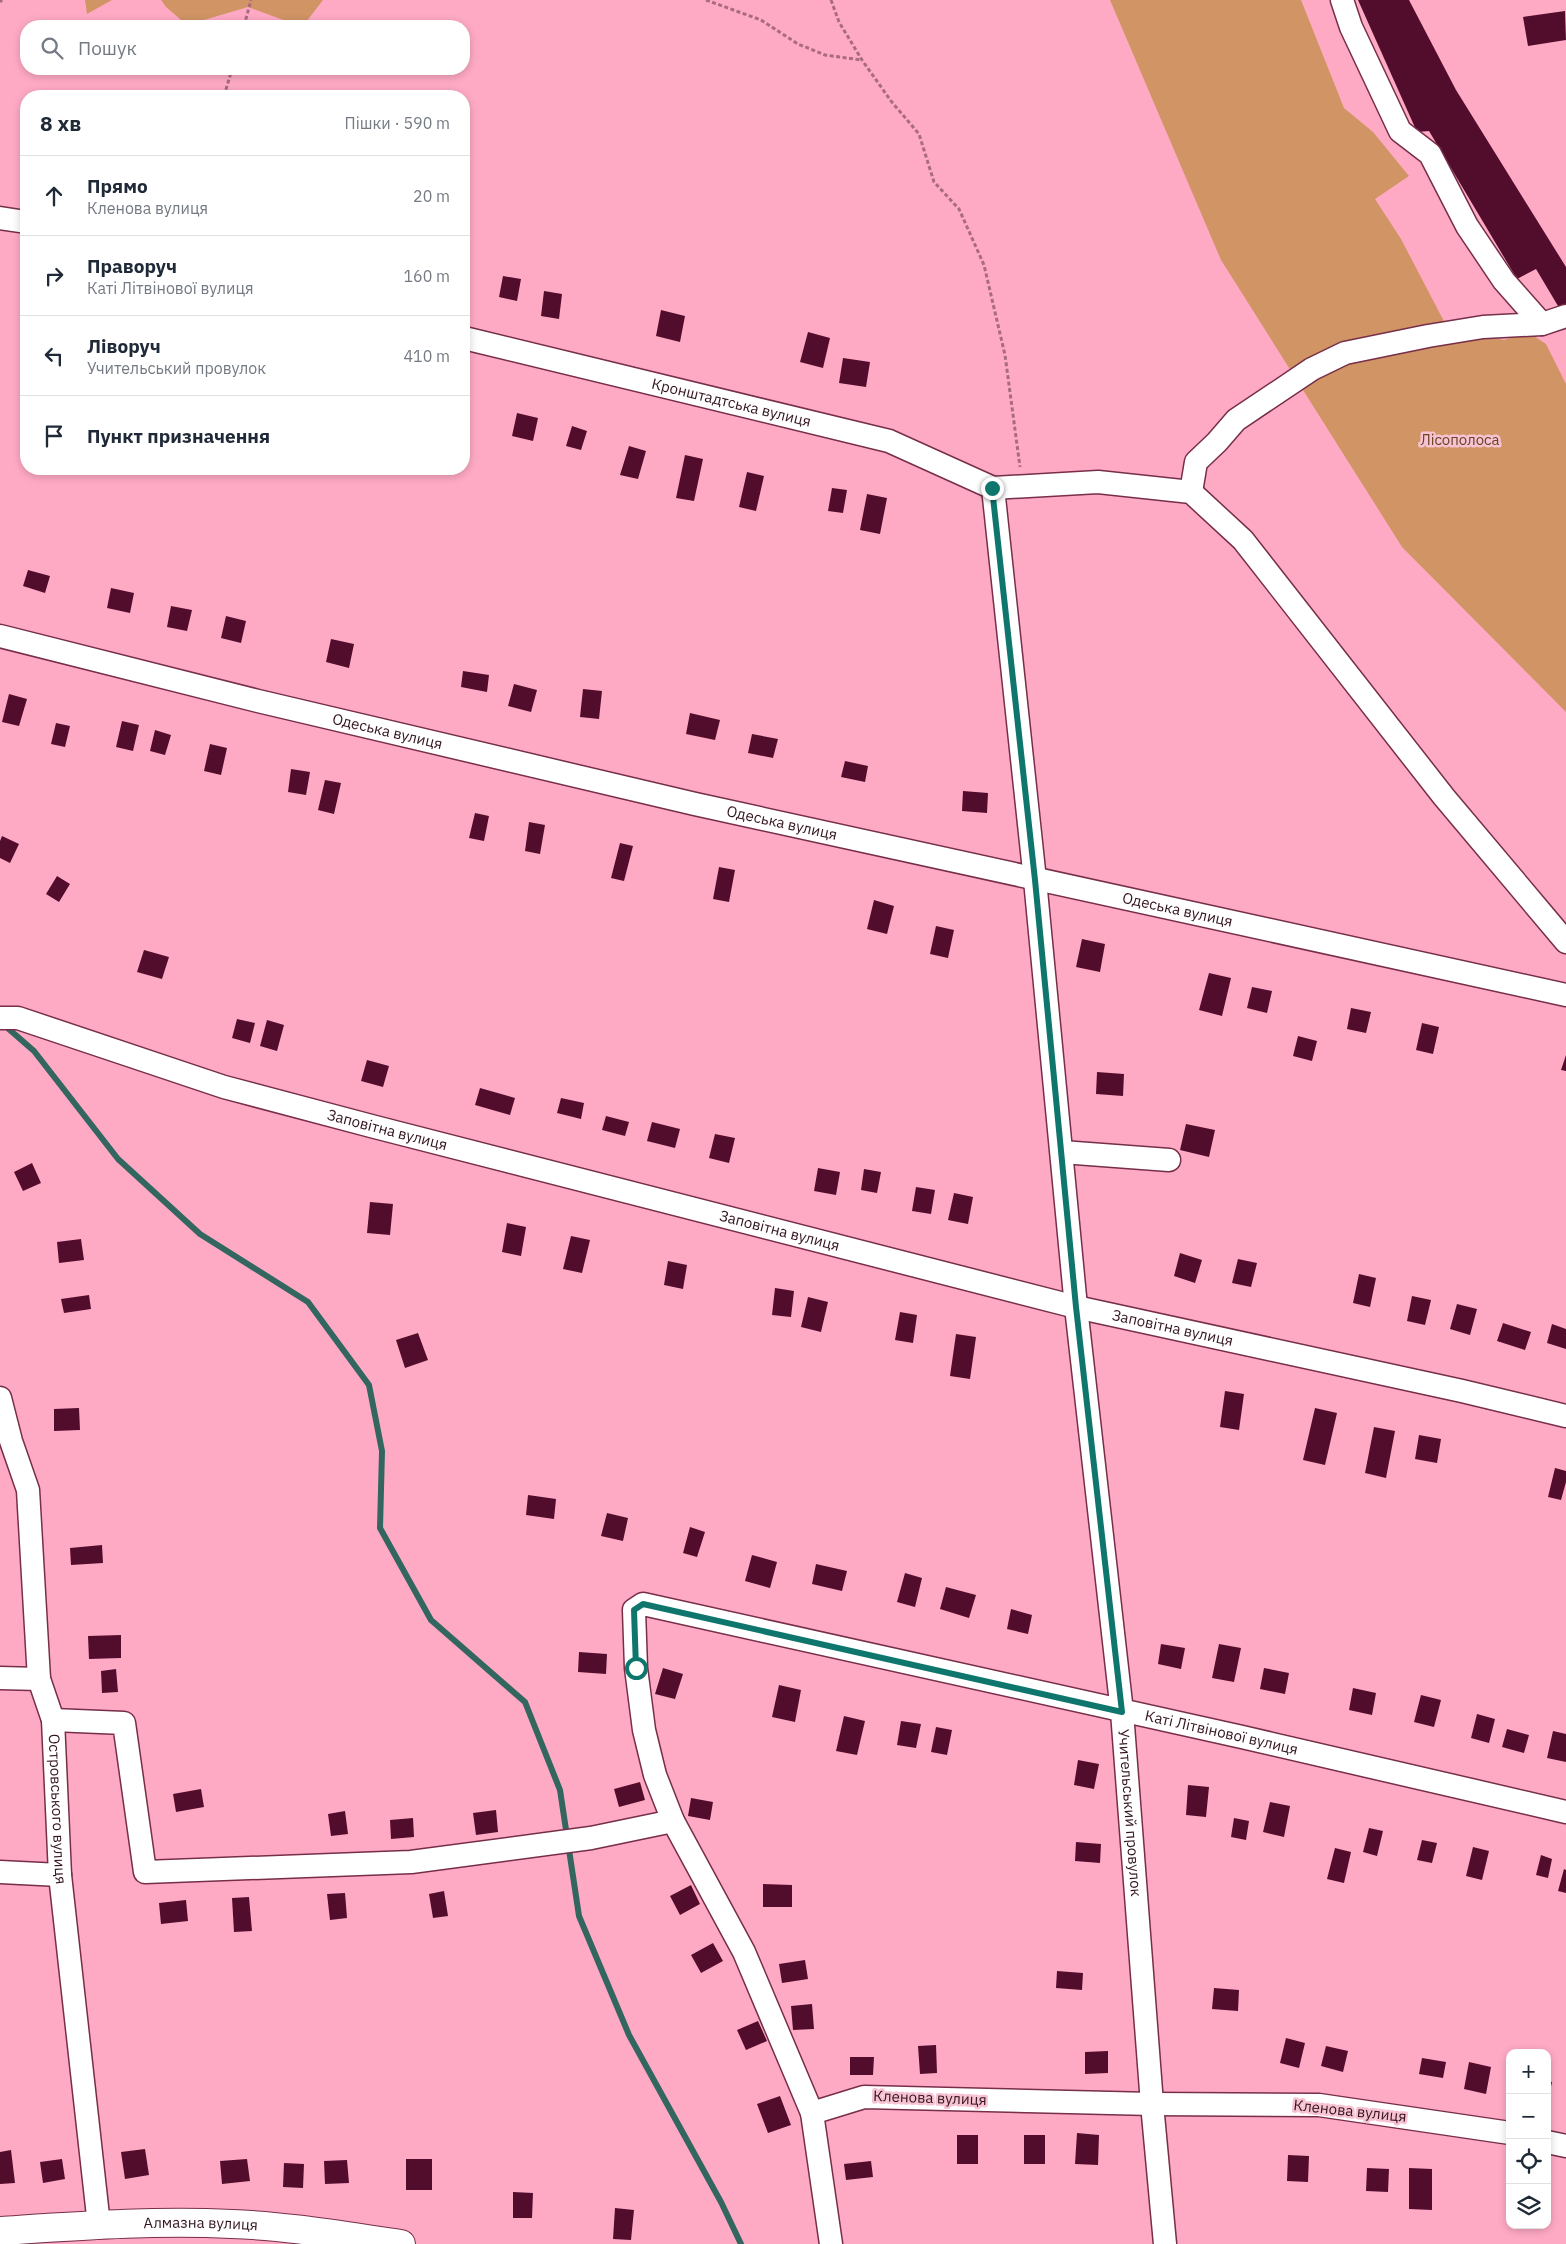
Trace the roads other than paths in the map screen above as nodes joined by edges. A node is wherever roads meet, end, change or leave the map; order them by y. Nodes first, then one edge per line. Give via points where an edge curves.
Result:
1 (1342, 0) edge
2 (0, 218) edge
3 (20, 221) edge
4 (1566, 316) edge
5 (1542, 324) junction
6 (470, 339) edge
7 (992, 488) junction
8 (1191, 492) junction
9 (0, 636) edge
10 (1035, 880) junction
11 (1566, 942) edge
12 (1566, 994) edge
13 (9, 1018) edge
14 (1062, 1152) junction
15 (1169, 1160) dead end
16 (1076, 1307) junction
17 (0, 1398) edge
18 (1566, 1416) edge
19 (6, 1442) edge
20 (0, 1678) edge
21 (39, 1679) junction
22 (1122, 1712) junction
23 (54, 1720) junction
24 (1566, 1812) edge
25 (673, 1821) junction
26 (0, 1872) edge
27 (60, 1875) junction
28 (1152, 2104) junction
29 (812, 2113) junction
30 (1506, 2132) edge
31 (1551, 2143) edge
32 (1566, 2146) edge
33 (99, 2225) junction
34 (0, 2231) edge
35 (401, 2244) edge
36 (831, 2244) edge
37 (1165, 2244) edge

1 - 5 street via 1351,28 1400,131 1430,154 1467,226 1504,281
2 - 3 street
4 - 5 street
5 - 8 street via 1483,327 1345,353 1312,370 1236,420 1196,462
6 - 7 street, Кронштадтська вулиця via 889,441
7 - 8 street via 1098,482
7 - 10 street, Учительський провулок
8 - 11 street via 1243,540 1444,797
9 - 10 street, Одеська вулиця via 676,800
10 - 12 street, Одеська вулиця
10 - 14 street, Учительський провулок
13 - 16 street, Заповітна вулиця via 224,1087
14 - 15 street
14 - 16 street, Учительський провулок
16 - 18 street, Заповітна вулиця
16 - 22 street, Учительський провулок
17 - 19 street, Островського вулиця
19 - 21 street, Островського вулиця via 28,1490
20 - 21 street
21 - 23 street, Островського вулиця
22 - 24 street, Каті Літвінової вулиця
22 - 25 street, Каті Літвінової вулиця via 643,1604 634,1610 636,1668 644,1730 655,1775
22 - 28 street, Учительський провулок
23 - 25 street via 124,1723 145,1872 411,1862 591,1838
23 - 27 street, Островського вулиця
25 - 29 street via 744,1952
26 - 27 street
27 - 33 street, Островського вулиця
28 - 29 street, Кленова вулиця via 864,2097
28 - 30 street, Кленова вулиця via 1319,2105
28 - 37 street, Учительський провулок
29 - 36 street
31 - 32 street
33 - 34 main road, Алмазна вулиця
33 - 35 main road, Алмазна вулиця via 231,2224 295,2229

